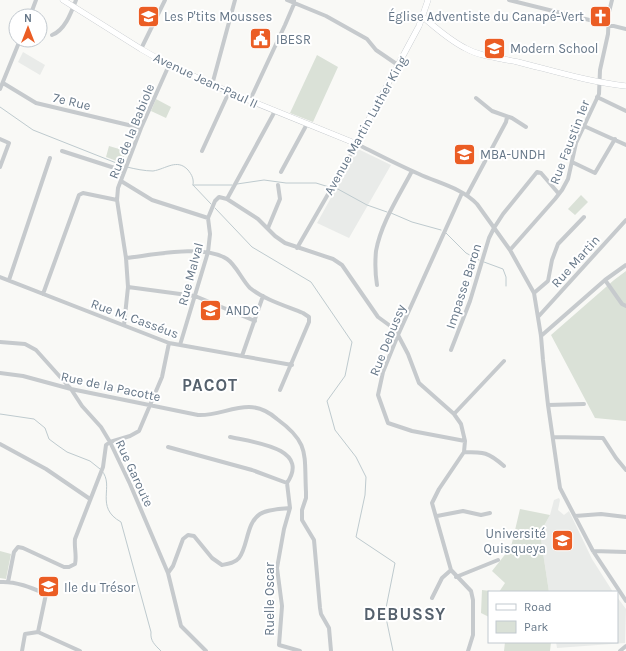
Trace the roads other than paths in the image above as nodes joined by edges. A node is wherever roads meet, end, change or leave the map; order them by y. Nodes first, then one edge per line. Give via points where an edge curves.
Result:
1 (63, 0) edge
2 (76, 0) edge
3 (165, 0) edge
4 (235, 0) edge
5 (287, 0) edge
6 (428, 0) edge
7 (509, 0) edge
8 (534, 0) edge
9 (612, 0) edge
10 (294, 2) edge
11 (73, 6) junction
12 (532, 6) junction
13 (423, 17) junction
14 (609, 26) junction
15 (626, 29) edge
16 (52, 35) dead end
17 (17, 48) edge
18 (141, 49) junction
19 (169, 65) junction
20 (398, 65) junction
21 (3, 83) junction
22 (600, 83) junction
23 (212, 84) junction
24 (626, 86) edge
25 (0, 89) edge
26 (229, 92) junction
27 (597, 97) junction
28 (476, 98) dead end
29 (250, 100) junction
30 (275, 111) junction
31 (626, 111) edge
32 (507, 117) junction
33 (307, 124) junction
34 (584, 126) junction
35 (526, 127) dead end
36 (141, 128) junction
37 (0, 139) edge
38 (615, 139) junction
39 (357, 144) junction
40 (626, 145) edge
41 (62, 151) dead end
42 (202, 151) dead end
43 (50, 158) dead end
44 (572, 162) junction
45 (0, 167) edge
46 (126, 168) junction
47 (412, 171) junction
48 (282, 172) dead end
49 (121, 181) junction
50 (278, 185) dead end
51 (462, 193) junction
52 (559, 194) junction
53 (467, 195) junction
54 (227, 199) junction
55 (117, 200) junction
56 (584, 217) dead end
57 (208, 218) junction
58 (626, 220) edge
59 (268, 228) junction
60 (494, 228) junction
61 (296, 248) junction
62 (510, 250) junction
63 (208, 252) junction
64 (126, 258) junction
65 (626, 265) edge
66 (0, 277) edge
67 (9, 280) junction
68 (605, 280) junction
69 (377, 285) dead end
70 (128, 287) junction
71 (534, 293) junction
72 (43, 294) junction
73 (195, 296) junction
74 (263, 296) junction
75 (626, 306) edge
76 (538, 317) junction
77 (255, 321) junction
78 (124, 325) junction
79 (398, 335) junction
80 (541, 336) junction
81 (0, 342) edge
82 (170, 343) junction
83 (180, 345) junction
84 (452, 350) dead end
85 (242, 356) junction
86 (504, 361) dead end
87 (292, 365) junction
88 (0, 373) edge
89 (71, 389) junction
90 (280, 390) dead end
91 (548, 404) junction
92 (584, 404) dead end
93 (150, 405) junction
94 (454, 414) junction
95 (230, 437) dead end
96 (553, 437) junction
97 (465, 441) junction
98 (110, 442) junction
99 (0, 444) edge
100 (168, 447) dead end
101 (464, 452) junction
102 (504, 466) dead end
103 (626, 470) edge
104 (286, 483) junction
105 (90, 499) junction
106 (290, 508) junction
107 (490, 513) dead end
108 (437, 516) junction
109 (575, 516) junction
110 (626, 517) edge
111 (594, 551) junction
112 (626, 552) edge
113 (498, 560) dead end
114 (451, 570) junction
115 (168, 573) junction
116 (456, 577) junction
117 (0, 582) edge
118 (8, 582) junction
119 (432, 598) dead end
120 (626, 601) edge
121 (38, 632) junction
122 (626, 646) edge
123 (22, 651) edge
124 (80, 651) edge
125 (206, 651) edge
126 (300, 651) edge
127 (331, 651) edge
128 (468, 651) edge
129 (620, 651) edge

1 - 11 street, Avenue Jean-Paul II
2 - 11 street
3 - 18 street
4 - 23 street
5 - 10 street
6 - 13 street, Avenue Martin Luther King
7 - 12 street
8 - 12 street
9 - 14 street, Rue Faustin 1er
10 - 20 street via 367,39 376,50
10 - 29 street
11 - 16 street via 66,22
11 - 18 street, Avenue Jean-Paul II
12 - 14 street
13 - 20 street, Avenue Martin Luther King
13 - 22 street via 445,35 474,53
14 - 15 street
14 - 22 street, Rue Faustin 1er via 600,70
17 - 21 street
18 - 19 street, Avenue Jean-Paul II
19 - 23 street, Avenue Jean-Paul II
19 - 36 street, Rue de la Babiole
20 - 39 street, Avenue Martin Luther King
21 - 25 street
21 - 36 street, 7e Rue via 36,103
22 - 24 street
22 - 27 street, Rue Faustin 1er
23 - 26 street, Avenue Jean-Paul II
26 - 29 street, Avenue Jean-Paul II
26 - 42 street
27 - 31 street
27 - 34 street, Rue Faustin 1er
28 - 32 street via 492,111
29 - 30 street, Avenue Jean-Paul II
30 - 33 street, Avenue Jean-Paul II
30 - 54 street
32 - 35 street
32 - 53 street
33 - 39 street, Avenue Jean-Paul II
33 - 48 street
34 - 38 street
34 - 44 street, Rue Faustin 1er
36 - 46 street, Rue de la Babiole
37 - 45 street via 8,144
38 - 40 street
38 - 44 street via 595,173
39 - 47 street
39 - 61 street, Avenue Martin Luther King
41 - 46 street
43 - 67 street
44 - 52 street, Rue Faustin 1er via 568,179
46 - 49 street, Rue de la Babiole
47 - 51 street
47 - 69 street via 382,231 376,251
49 - 55 street, Rue de la Babiole
49 - 57 street via 152,200
50 - 59 street via 280,199
51 - 53 street
51 - 79 street, Rue Debussy
52 - 60 street, Impasse Baron via 541,173 537,172
52 - 62 street, Rue Faustin 1er
53 - 60 street via 477,204
54 - 57 street, Rue Malval via 218,197
54 - 59 street
55 - 64 street, Rue de la Babiole
55 - 72 street via 83,193 80,195
56 - 71 street via 558,244 548,281
57 - 63 street, Rue Malval
58 - 76 street, Rue Martin
59 - 61 street
60 - 62 street
60 - 84 street, Impasse Baron
61 - 79 street via 333,259 342,265 378,317
62 - 71 street
63 - 64 street via 192,251
63 - 73 street, Rue Malval
63 - 74 street via 227,259 250,288
64 - 70 street, Rue de la Babiole
65 - 68 street
66 - 67 street, Rue M. Casséus
67 - 72 street, Rue M. Casséus
68 - 75 street
68 - 80 street
70 - 73 street
70 - 78 street, Rue de la Babiole
71 - 76 street
72 - 78 street, Rue M. Casséus
73 - 77 street
73 - 83 street, Rue Malval
74 - 77 street
74 - 87 street via 309,317
76 - 80 street
77 - 85 street
78 - 82 street, Rue M. Casséus
79 - 94 street via 419,383
79 - 97 street, Rue Debussy via 383,372 378,395 388,423 412,432
80 - 91 street
81 - 89 street, Rue Garoute via 31,346
82 - 83 street, Rue M. Casséus
82 - 93 street via 162,377
83 - 85 street, Rue M. Casséus
85 - 87 street, Rue M. Casséus
86 - 94 street
87 - 90 street
88 - 89 street, Rue de la Pacotte via 23,376
89 - 93 street, Rue de la Pacotte
89 - 98 street, Rue Garoute
91 - 92 street
91 - 96 street
93 - 98 street via 137,433
93 - 127 street, Rue de la Pacotte via 208,415 241,408 259,408 289,427 298,437 302,443 304,456 306,498 302,520 314,540 320,608 329,628
94 - 97 street via 461,424
95 - 104 street via 258,443 285,453 292,462 292,471
96 - 103 street via 602,438
96 - 109 street via 560,488
97 - 101 street
98 - 105 street via 105,447 103,466
98 - 115 street, Rue Garoute
99 - 105 street via 46,469
100 - 104 street via 252,470
101 - 102 street via 492,455
101 - 108 street via 432,503
104 - 106 street
105 - 118 street via 75,539 75,564 64,567 18,548 14,552
106 - 115 street via 267,511 253,520 239,558 230,564 222,565 212,558 194,536 188,535 183,538
106 - 126 street, Ruelle Oscar via 277,568 282,606 278,645
107 - 108 street via 481,515 463,511
108 - 114 street
109 - 110 street via 601,514
109 - 111 street
111 - 112 street
111 - 120 street
113 - 116 street
114 - 116 street
114 - 119 street via 442,578
115 - 125 street, Rue Garoute via 181,626
116 - 128 street via 471,591 474,600 473,635
117 - 118 street
118 - 121 street via 46,594
121 - 123 street via 26,634
121 - 124 street
122 - 129 street

